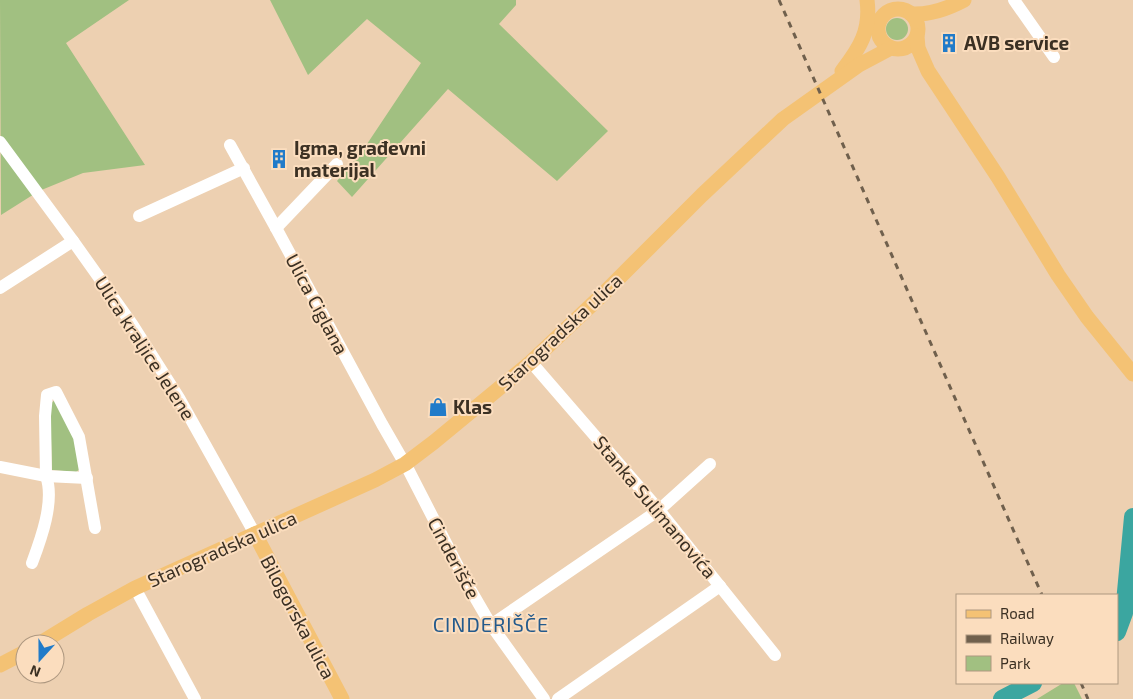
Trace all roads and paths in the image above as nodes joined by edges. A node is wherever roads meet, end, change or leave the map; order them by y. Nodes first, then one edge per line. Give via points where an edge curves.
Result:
1 (867, 0) edge
2 (877, 0) edge
3 (889, 0) edge
4 (964, 0) edge
5 (1014, 0) edge
6 (948, 8) junction
7 (907, 12) junction
8 (879, 27) junction
9 (917, 34) junction
10 (896, 49) junction
11 (1054, 57) dead end
12 (859, 65) junction
13 (928, 71) junction
14 (837, 80) junction
15 (0, 142) edge
16 (230, 145) dead end
17 (337, 164) dead end
18 (244, 168) junction
19 (139, 216) dead end
20 (276, 228) junction
21 (73, 241) junction
22 (0, 288) edge
23 (531, 362) junction
24 (1133, 374) edge
25 (405, 464) junction
26 (710, 464) dead end
27 (0, 467) edge
28 (46, 476) junction
29 (87, 478) junction
30 (659, 510) junction
31 (95, 528) dead end
32 (255, 534) junction
33 (32, 563) dead end
34 (720, 586) junction
35 (135, 588) junction
36 (491, 625) junction
37 (55, 634) edge
38 (775, 655) dead end
39 (15, 657) edge
40 (0, 665) edge
41 (195, 699) edge
42 (342, 699) edge
43 (544, 699) edge
44 (558, 699) edge

1 - 14 main road via 869,17 865,36
2 - 8 main road
3 - 7 main road
4 - 6 main road
5 - 11 street
6 - 7 main road via 929,14
6 - 9 main road via 927,22
7 - 8 main road via 890,11
7 - 9 main road via 918,26
8 - 10 main road via 881,40
8 - 12 main road, Starogradska ulica via 874,46
9 - 10 main road via 908,47
9 - 13 main road via 918,48
10 - 12 main road, Starogradska ulica via 885,50
10 - 13 main road
12 - 14 main road, Starogradska ulica
13 - 24 main road via 1058,275
14 - 23 main road, Starogradska ulica via 782,119
15 - 21 street, Ulica kraljice Jelene
16 - 18 street, Ulica Ciglana
17 - 20 street
18 - 19 street
18 - 20 street, Ulica Ciglana
20 - 25 street, Ulica Ciglana
21 - 22 street
21 - 32 street, Ulica kraljice Jelene via 179,398
23 - 25 main road, Starogradska ulica
23 - 30 street, Stanka Sulimanovića
25 - 32 main road, Starogradska ulica
25 - 36 street, Cinderišče
26 - 30 street
27 - 28 street
28 - 29 street
28 - 29 street via 46,402 47,395 56,392 79,437
28 - 33 street via 47,510
29 - 31 street
30 - 34 street, Stanka Sulimanovića
30 - 36 street
32 - 35 main road, Starogradska ulica
32 - 42 main road, Bilogorska ulica
34 - 38 street, Stanka Sulimanovića
34 - 44 street
35 - 37 main road, Starogradska ulica
35 - 41 street
36 - 43 street, Cinderišče
39 - 40 main road

